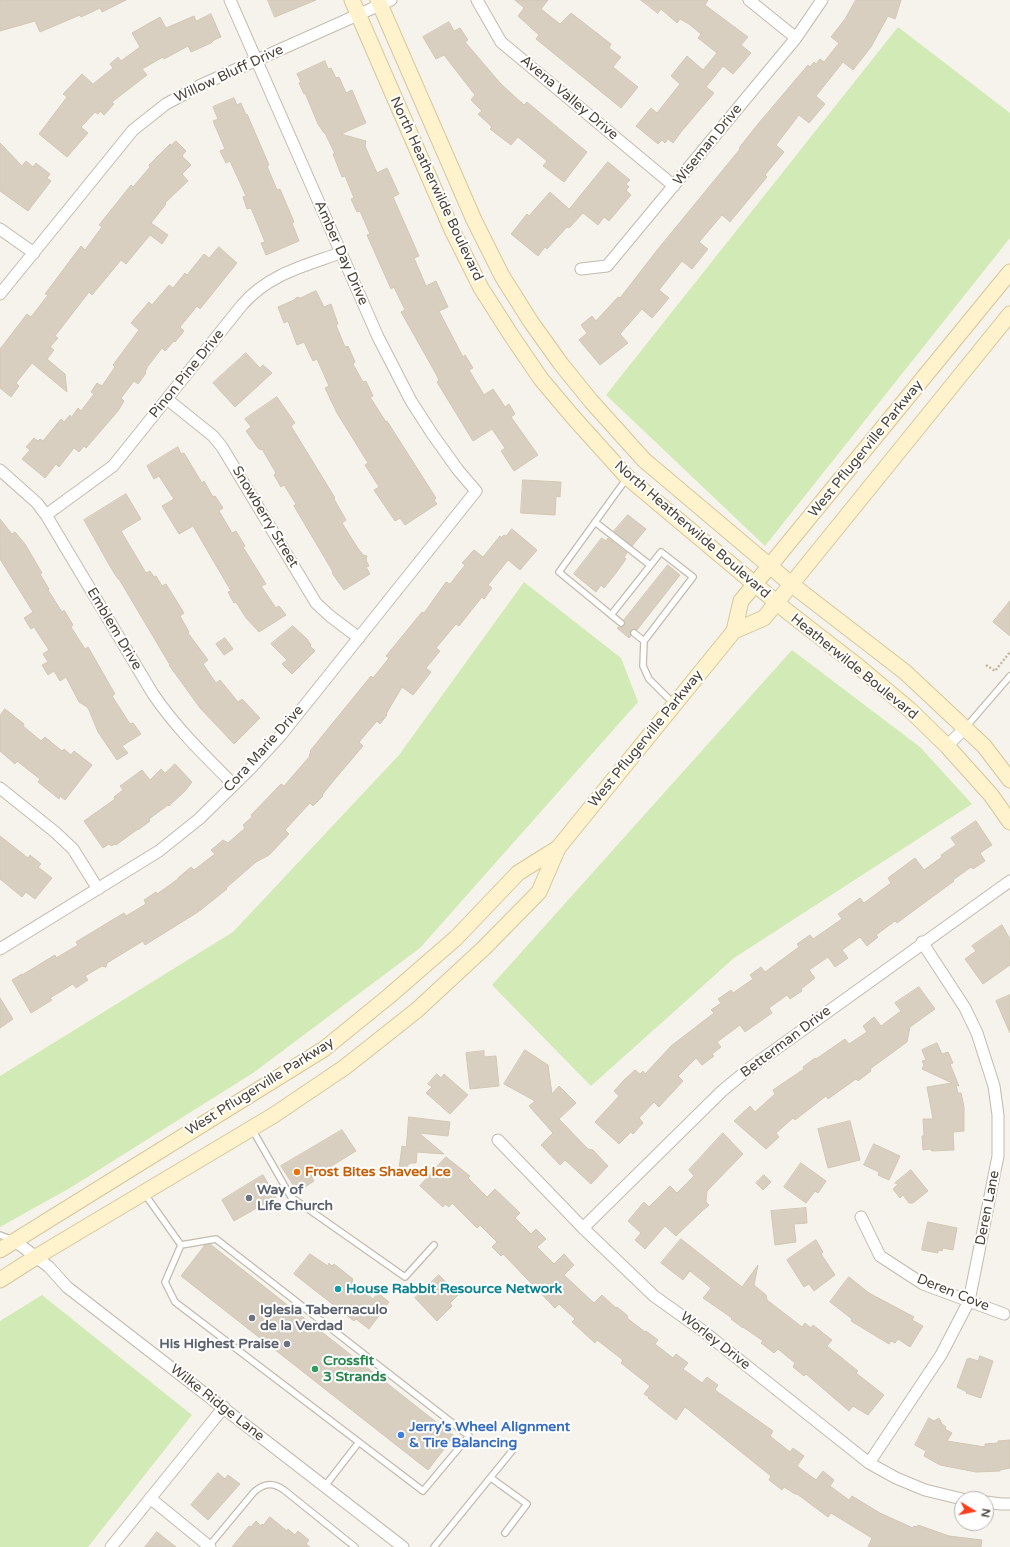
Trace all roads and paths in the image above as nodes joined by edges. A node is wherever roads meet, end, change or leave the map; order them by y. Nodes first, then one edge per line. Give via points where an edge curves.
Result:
1 (230, 0) edge
2 (352, 0) edge
3 (477, 0) edge
4 (749, 0) edge
5 (822, 0) edge
6 (383, 2) edge
7 (358, 14) junction
8 (796, 38) junction
9 (257, 60) junction
10 (674, 186) junction
11 (0, 229) edge
12 (340, 252) junction
13 (34, 253) junction
14 (581, 269) dead end
15 (1010, 272) edge
16 (0, 294) edge
17 (1010, 314) edge
18 (167, 399) junction
19 (0, 470) edge
20 (663, 476) junction
21 (627, 477) junction
22 (476, 492) joint
23 (46, 515) junction
24 (595, 522) junction
25 (650, 565) junction
26 (770, 567) junction
27 (791, 584) junction
28 (755, 585) junction
29 (776, 603) junction
30 (611, 615) junction
31 (621, 623) dead end
32 (734, 631) junction
33 (634, 633) dead end
34 (359, 638) junction
35 (644, 642) junction
36 (1010, 652) edge
37 (986, 665) dead end
38 (1010, 676) edge
39 (675, 704) junction
40 (966, 728) junction
41 (947, 746) junction
42 (1010, 780) edge
43 (234, 785) junction
44 (0, 788) edge
45 (1010, 822) edge
46 (558, 848) junction
47 (1010, 881) edge
48 (98, 888) junction
49 (922, 942) junction
50 (0, 950) edge
51 (252, 1128) junction
52 (498, 1140) dead end
53 (143, 1193) junction
54 (860, 1217) dead end
55 (583, 1228) junction
56 (0, 1235) edge
57 (15, 1241) junction
58 (181, 1245) junction
59 (434, 1245) dead end
60 (0, 1250) edge
61 (36, 1256) junction
62 (0, 1280) edge
63 (968, 1301) junction
64 (1004, 1314) dead end
65 (224, 1407) junction
66 (359, 1442) junction
67 (512, 1451) dead end
68 (868, 1463) junction
69 (491, 1478) junction
70 (325, 1486) junction
71 (954, 1497) edge
72 (150, 1498) junction
73 (994, 1503) edge
74 (1010, 1504) edge
75 (505, 1533) dead end
76 (210, 1546) edge
77 (111, 1547) edge
78 (355, 1547) edge
79 (403, 1547) edge
80 (434, 1547) edge

1 - 9 street, Amber Day Drive
2 - 7 main road, North Heatherwilde Boulevard
3 - 10 street, Avena Valley Drive via 501,42
4 - 8 street
5 - 8 street, Wiseman Drive
6 - 7 street, Willow Bluff Drive
6 - 20 main road, North Heatherwilde Boulevard via 474,220 502,276 560,364 644,460
7 - 9 street, Willow Bluff Drive
7 - 21 main road, North Heatherwilde Boulevard via 452,230 481,288 541,379
8 - 10 street, Wiseman Drive
9 - 12 street, Amber Day Drive
9 - 13 street, Willow Bluff Drive via 166,104 133,130
10 - 14 street, Wiseman Drive via 608,266
11 - 13 street
12 - 18 street, Pinon Pine Drive via 285,273 258,288 242,304
12 - 22 street, Amber Day Drive via 378,337 411,401 433,436
13 - 16 street, Willow Bluff Drive
15 - 26 main road, West Pflugerville Parkway
17 - 27 main road, West Pflugerville Parkway
18 - 23 street, Pinon Pine Drive via 113,466
18 - 34 street, Snowberry Street via 213,436 222,447 316,603
19 - 23 street, Emblem Drive via 37,503
20 - 21 main road via 633,472
20 - 26 main road, North Heatherwilde Boulevard
21 - 24 lane
21 - 28 main road, North Heatherwilde Boulevard
22 - 34 street, Cora Marie Drive
23 - 43 street, Emblem Drive via 152,694 170,719
24 - 25 lane
24 - 30 lane via 560,572
25 - 30 lane
25 - 35 lane via 661,552 693,577
26 - 27 main road, North Heatherwilde Boulevard
26 - 28 main road, West Pflugerville Parkway
27 - 29 main road, West Pflugerville Parkway
27 - 40 main road, Heatherwilde Boulevard via 905,672
28 - 29 main road, North Heatherwilde Boulevard
28 - 32 main road, West Pflugerville Parkway via 742,602
29 - 32 main road, West Pflugerville Parkway via 764,618
29 - 41 main road, Heatherwilde Boulevard via 859,667 910,710
30 - 31 lane
32 - 39 main road, West Pflugerville Parkway
33 - 35 lane
34 - 43 street, Cora Marie Drive via 281,734
35 - 39 lane via 643,666 649,679
36 - 37 path via 995,672
38 - 40 lane
39 - 46 main road, West Pflugerville Parkway
40 - 41 street
40 - 42 main road, Heatherwilde Boulevard via 984,746
41 - 45 main road, Heatherwilde Boulevard via 991,795
43 - 48 street, Cora Marie Drive via 159,851
44 - 48 street via 73,849
46 - 51 main road, West Pflugerville Parkway via 539,892 484,948 417,1010 345,1067
46 - 57 main road, West Pflugerville Parkway via 518,873 456,938 324,1049
47 - 49 street, Betterman Drive
48 - 50 street, Cora Marie Drive
49 - 55 street, Betterman Drive via 750,1066
49 - 63 street, Deren Lane via 965,1008 977,1033 994,1086 998,1116 998,1156
51 - 53 main road, West Pflugerville Parkway
51 - 59 lane via 291,1197 405,1277
52 - 55 street, Worley Drive
53 - 58 lane
53 - 61 main road, West Pflugerville Parkway
54 - 63 street, Deren Cove via 880,1256 923,1284
55 - 68 street, Worley Drive via 654,1296 703,1331
56 - 57 lane
57 - 60 main road, West Pflugerville Parkway
57 - 61 street, Wilke Ridge Lane
58 - 66 lane via 164,1282 175,1302
58 - 66 lane via 216,1238 468,1436 423,1491
61 - 62 main road, West Pflugerville Parkway
61 - 65 street, Wilke Ridge Lane via 67,1287
63 - 64 street, Deren Cove
63 - 68 street, Deren Lane via 941,1355
65 - 70 street, Wilke Ridge Lane
65 - 72 street
66 - 70 lane
67 - 69 lane
68 - 71 street, Worley Drive via 925,1490
69 - 75 lane via 527,1504
69 - 80 lane
70 - 79 street, Wilke Ridge Lane
72 - 76 street
72 - 77 street
73 - 74 street
76 - 78 lane via 260,1486 273,1484

